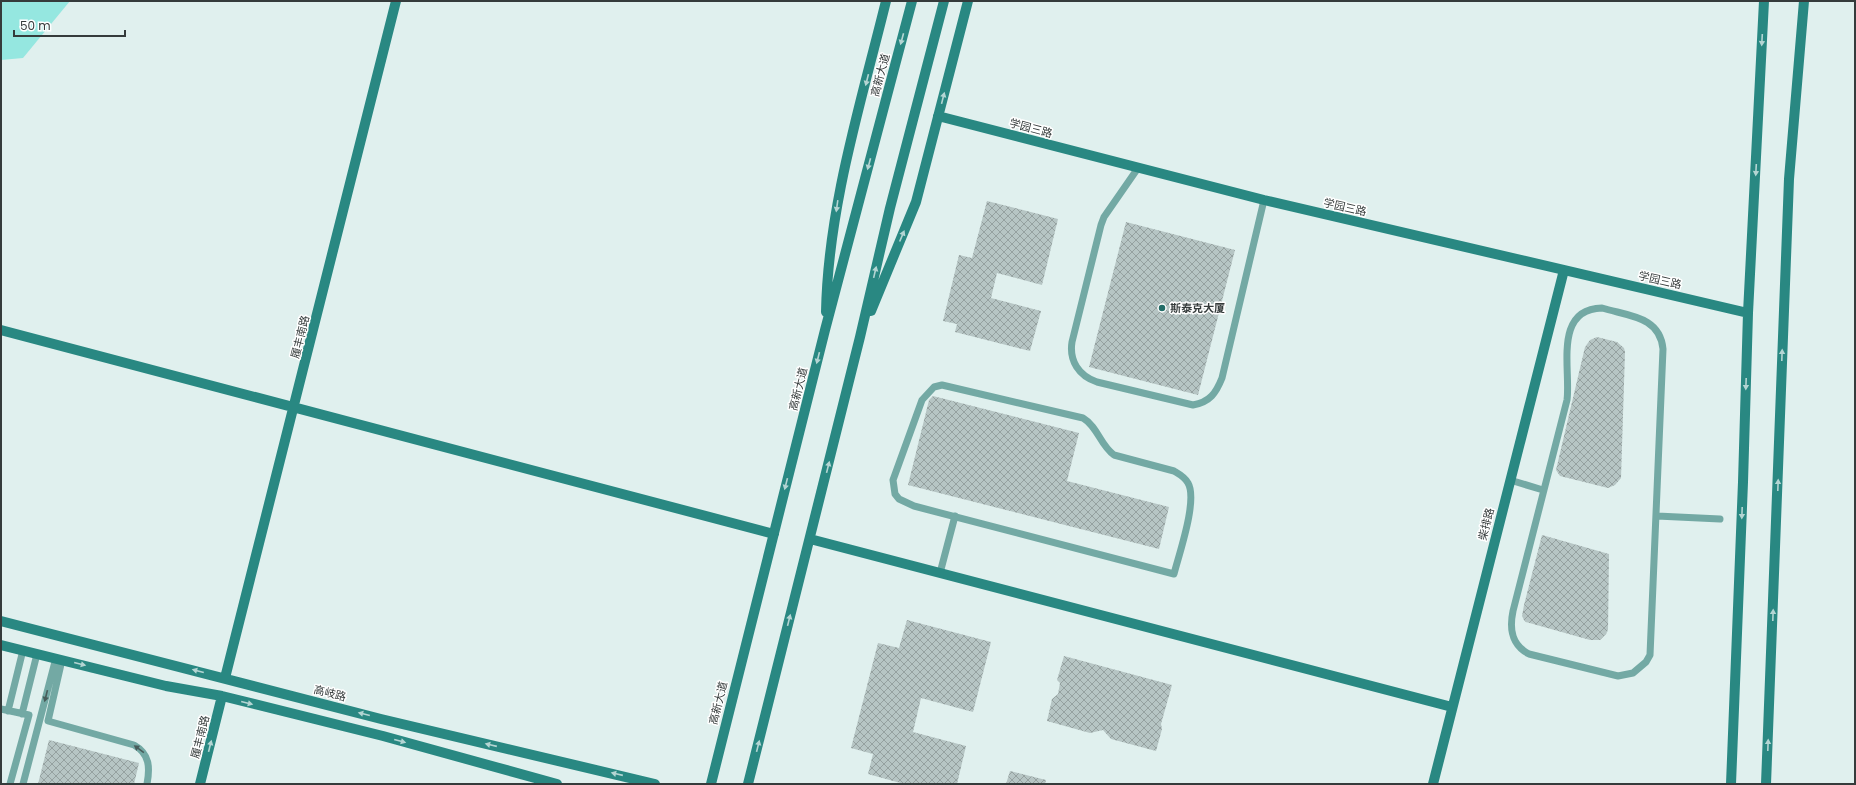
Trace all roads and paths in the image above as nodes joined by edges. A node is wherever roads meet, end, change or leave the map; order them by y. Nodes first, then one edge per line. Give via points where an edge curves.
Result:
1 (396, 1) edge
2 (886, 1) edge
3 (912, 1) edge
4 (944, 1) edge
5 (968, 1) edge
6 (1764, 1) edge
7 (1804, 1) edge
8 (938, 116) junction
9 (1138, 168) junction
10 (1264, 200) junction
11 (1564, 270) junction
12 (1748, 313) junction
13 (1, 330) edge
14 (825, 330) junction
15 (860, 337) junction
16 (294, 408) junction
17 (1510, 480) junction
18 (1544, 490) junction
19 (955, 516) junction
20 (1657, 516) junction
21 (1720, 519) dead end
22 (774, 534) junction
23 (810, 539) junction
24 (940, 573) junction
25 (1, 621) edge
26 (1, 644) edge
27 (24, 650) junction
28 (37, 654) junction
29 (59, 659) junction
30 (225, 678) junction
31 (222, 696) junction
32 (1452, 707) junction
33 (4, 710) edge
34 (22, 714) junction
35 (10, 784) edge
36 (23, 784) edge
37 (147, 784) edge
38 (200, 784) edge
39 (557, 784) edge
40 (655, 784) edge
41 (711, 784) edge
42 (748, 784) edge
43 (1433, 784) edge
44 (1730, 784) edge
45 (1766, 784) edge

1 - 16 main road, 履丰南路
2 -> 14 main road via 840,188 826,282
3 -> 14 main road, 高新大道
15 -> 4 main road via 890,208
8 -> 5 main road
6 -> 12 main road
45 -> 7 main road via 1789,178
8 - 9 main road, 学园三路
15 -> 8 main road via 916,202
9 - 10 main road, 学园三路
9 - 10 lane via 1101,225 1071,350 1074,363 1083,375 1120,387 1193,405 1207,401 1213,396 1222,378
10 - 11 main road, 学园三路
11 - 12 main road, 学园三路
11 - 17 main road, 柴排路
12 -> 44 main road
13 - 16 main road
14 -> 22 main road, 高新大道
23 -> 15 main road
16 - 22 main road
16 - 30 main road, 履丰南路
17 - 18 lane
17 - 32 main road, 柴排路
18 - 20 lane via 1513,611 1512,635 1518,646 1536,657 1609,675 1633,673 1650,655
18 - 20 lane via 1567,400 1566,348 1571,329 1575,321 1588,311 1602,308 1650,323 1656,328 1662,341
19 - 19 lane via 1174,574 1191,500 1188,483 1182,476 1174,471 1114,455 1107,450 1090,422 1083,418 942,385 934,387 922,400 895,470 893,487 905,503
19 - 24 lane
20 - 21 lane
22 - 41 main road, 高新大道
23 - 24 main road
42 -> 23 main road
24 - 32 main road
30 -> 25 main road, 高岐路
26 - 27 main road
27 - 28 main road
27 - 33 lane
28 - 29 main road
28 - 34 lane
29 -> 31 main road via 166,686
29 -> 36 lane
37 -> 29 lane via 149,767 141,749 48,722
40 -> 30 main road, 高岐路 via 381,719
38 -> 31 main road, 履丰南路
31 -> 39 main road
32 - 43 main road, 柴排路
33 - 34 lane
34 - 35 lane via 29,715

